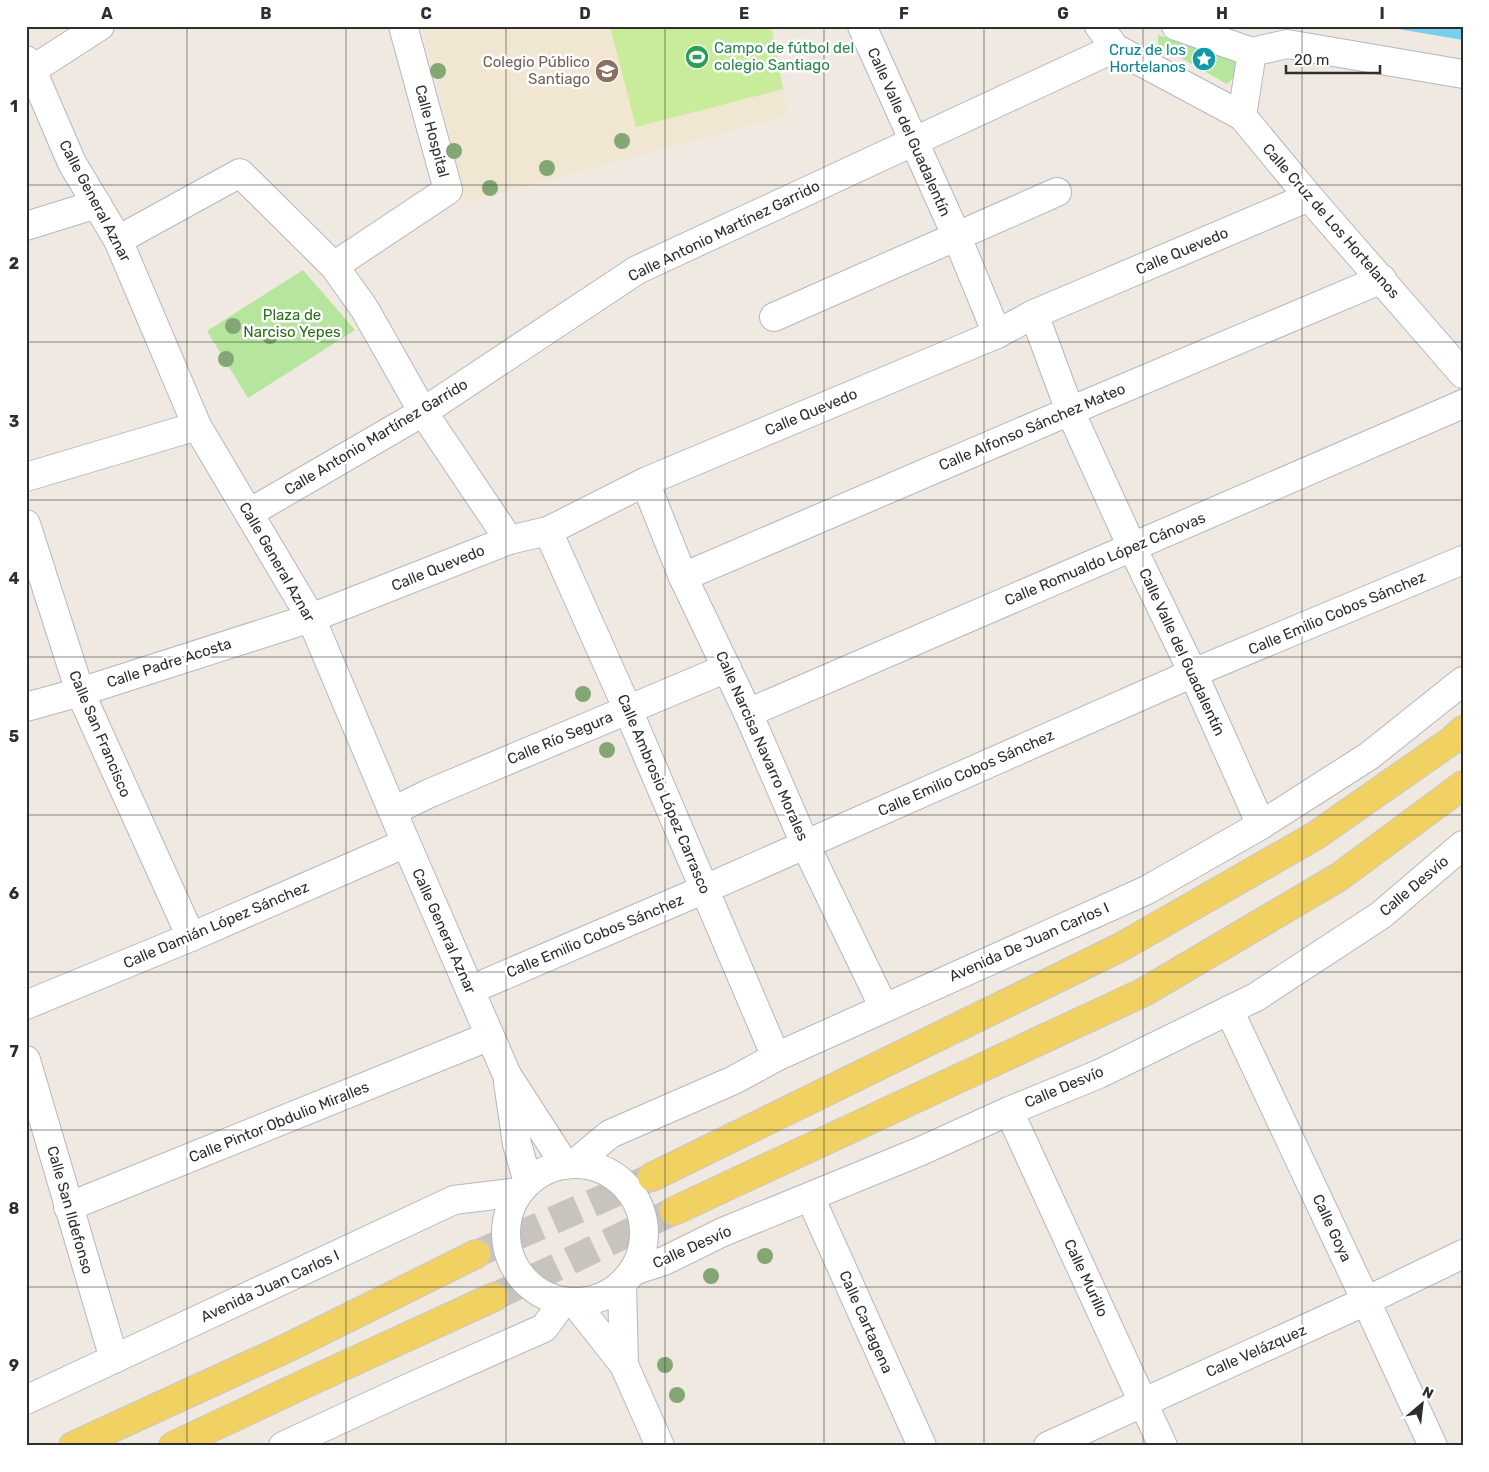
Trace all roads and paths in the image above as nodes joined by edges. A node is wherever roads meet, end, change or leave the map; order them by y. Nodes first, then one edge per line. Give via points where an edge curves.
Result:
1 (100, 26) edge
2 (403, 26) edge
3 (862, 26) edge
4 (1099, 26) edge
5 (1176, 26) edge
6 (1115, 48) junction
7 (1252, 52) junction
8 (29, 65) edge
9 (1463, 74) edge
10 (1242, 116) junction
11 (913, 142) junction
12 (1058, 192) dead end
13 (1309, 197) junction
14 (97, 204) junction
15 (26, 226) edge
16 (957, 238) junction
17 (118, 240) junction
18 (334, 266) junction
19 (1382, 279) junction
20 (1034, 314) junction
21 (774, 318) dead end
22 (997, 334) junction
23 (1463, 374) edge
24 (1463, 404) edge
25 (1070, 410) junction
26 (423, 412) junction
27 (197, 426) junction
28 (26, 477) edge
29 (645, 482) junction
30 (250, 513) junction
31 (26, 524) edge
32 (548, 532) junction
33 (509, 540) junction
34 (1132, 547) junction
35 (1463, 560) edge
36 (683, 577) junction
37 (311, 618) junction
38 (727, 668) junction
39 (1193, 673) junction
40 (1463, 681) edge
41 (80, 692) junction
42 (26, 707) edge
43 (628, 710) junction
44 (748, 713) junction
45 (1463, 730) edge
46 (1463, 785) edge
47 (393, 811) junction
48 (1261, 824) junction
49 (406, 843) junction
50 (805, 844) junction
51 (1463, 845) edge
52 (705, 889) junction
53 (191, 937) junction
54 (470, 990) junction
55 (26, 1004) edge
56 (884, 1008) junction
57 (1229, 1010) junction
58 (490, 1036) junction
59 (776, 1057) junction
60 (26, 1060) edge
61 (508, 1075) junction
62 (1009, 1111) junction
63 (570, 1164) junction
64 (652, 1177) tunnel mouth
65 (524, 1187) junction
66 (810, 1197) junction
67 (68, 1207) junction
68 (674, 1211) tunnel mouth
69 (476, 1254) tunnel mouth
70 (1463, 1254) edge
71 (628, 1277) junction
72 (494, 1297) tunnel mouth
73 (1366, 1301) junction
74 (569, 1302) junction
75 (114, 1359) junction
76 (624, 1365) junction
77 (26, 1400) edge
78 (1143, 1402) junction
79 (73, 1446) edge
80 (173, 1446) edge
81 (283, 1446) edge
82 (660, 1446) edge
83 (922, 1446) edge
84 (1048, 1446) edge
85 (1163, 1446) edge
86 (1433, 1446) edge

1 - 8 street
2 - 18 street, Calle Hospital via 448,190
3 - 11 street, Calle Valle del Guadalentín
4 - 6 street
5 - 7 street
6 - 10 street
6 - 11 street, Calle Antonio Martínez Garrido
7 - 9 street via 1287,44
7 - 10 street
8 - 14 street, Calle General Aznar via 72,163
10 - 13 street, Calle Cruz de Los Hortelanos
11 - 16 street, Calle Valle del Guadalentín
11 - 26 street, Calle Antonio Martínez Garrido via 637,270
12 - 16 street
13 - 19 street, Calle Cruz de Los Hortelanos
13 - 20 street, Calle Quevedo
14 - 15 street
14 - 17 street, Calle General Aznar
16 - 21 street
16 - 22 street, Calle Valle del Guadalentín
17 - 18 street via 240,173
17 - 27 street, Calle General Aznar
18 - 26 street via 364,308
19 - 23 street, Calle Cruz de Los Hortelanos
19 - 25 street, Calle Alfonso Sánchez Mateo
20 - 22 street, Calle Quevedo
20 - 25 street, Calle Valle del Guadalentín
22 - 29 street, Calle Quevedo
24 - 34 street, Calle Romualdo López Cánovas
25 - 34 street, Calle Valle del Guadalentín
25 - 36 street, Calle Alfonso Sánchez Mateo
26 - 30 street, Calle Antonio Martínez Garrido
26 - 33 street
27 - 28 street
27 - 30 street, Calle General Aznar
29 - 32 street, Calle Quevedo
29 - 36 street, Calle Narcisa Navarro Morales
30 - 37 street, Calle General Aznar
31 - 41 street, Calle San Francisco
32 - 33 street, Calle Quevedo
32 - 43 street, Calle Ambrosio López Carrasco
33 - 37 street, Calle Quevedo
34 - 39 street, Calle Valle del Guadalentín
34 - 44 street, Calle Romualdo López Cánovas
35 - 39 street, Calle Emilio Cobos Sánchez
36 - 38 street, Calle Narcisa Navarro Morales
37 - 41 street, Calle Padre Acosta
37 - 47 street, Calle General Aznar
38 - 43 street, Calle Río Segura
38 - 44 street, Calle Narcisa Navarro Morales
39 - 48 street, Calle Valle del Guadalentín
39 - 50 street, Calle Emilio Cobos Sánchez
40 - 48 street, Avenida De Juan Carlos I via 1369,756
41 - 42 street, Calle Padre Acosta
41 - 53 street, Calle San Francisco
43 - 47 street, Calle Río Segura
43 - 52 street, Calle Ambrosio López Carrasco
44 - 50 street, Calle Narcisa Navarro Morales
45 - 64 main road via 1315,836 1121,947
46 - 68 main road via 1339,877 1144,992
47 - 49 street, Calle General Aznar
48 - 56 street, Avenida De Juan Carlos I via 1147,890
49 - 53 street, Calle Damián López Sánchez
49 - 54 street, Calle General Aznar
50 - 52 street, Calle Emilio Cobos Sánchez
50 - 56 street, Calle Narcisa Navarro Morales
51 - 57 street, Calle Desvío via 1381,915 1256,997
52 - 54 street, Calle Emilio Cobos Sánchez
52 - 59 street, Calle Ambrosio López Carrasco
53 - 55 street, Calle Damián López Sánchez
54 - 58 street, Calle General Aznar
56 - 59 street, Avenida De Juan Carlos I
57 - 62 street, Calle Desvío via 1098,1074
57 - 73 street, Calle Goya
58 - 61 street, Calle General Aznar
58 - 67 street, Calle Pintor Obdulio Miralles
59 - 63 street, Avenida De Juan Carlos I via 734,1080 610,1134
60 - 67 street, Calle San Ildefonso
61 - 63 street, Calle General Aznar
61 - 65 street, Calle General Aznar
62 - 66 street, Calle Desvío
62 - 78 street, Calle Murillo
63 - 65 street via 552,1168
63 - 71 street via 598,1168 620,1181 635,1200 644,1223 642,1248
65 - 74 street via 508,1213 506,1236 510,1259 522,1279 541,1294
65 - 75 street, Avenida Juan Carlos I via 454,1200
66 - 71 street, Calle Desvío via 723,1232
66 - 83 street, Calle Cartagena
67 - 75 street, Calle San Ildefonso
69 - 79 main road via 289,1347
70 - 73 street, Calle Velázquez
71 - 74 street via 608,1294 592,1301
71 - 76 street
72 - 80 main road
73 - 78 street, Calle Velázquez
73 - 86 street, Calle Goya
74 - 76 street
74 - 81 street via 544,1328
75 - 77 street, Avenida Juan Carlos I
76 - 82 street
78 - 84 street, Calle Velázquez
78 - 85 street, Calle Murillo

